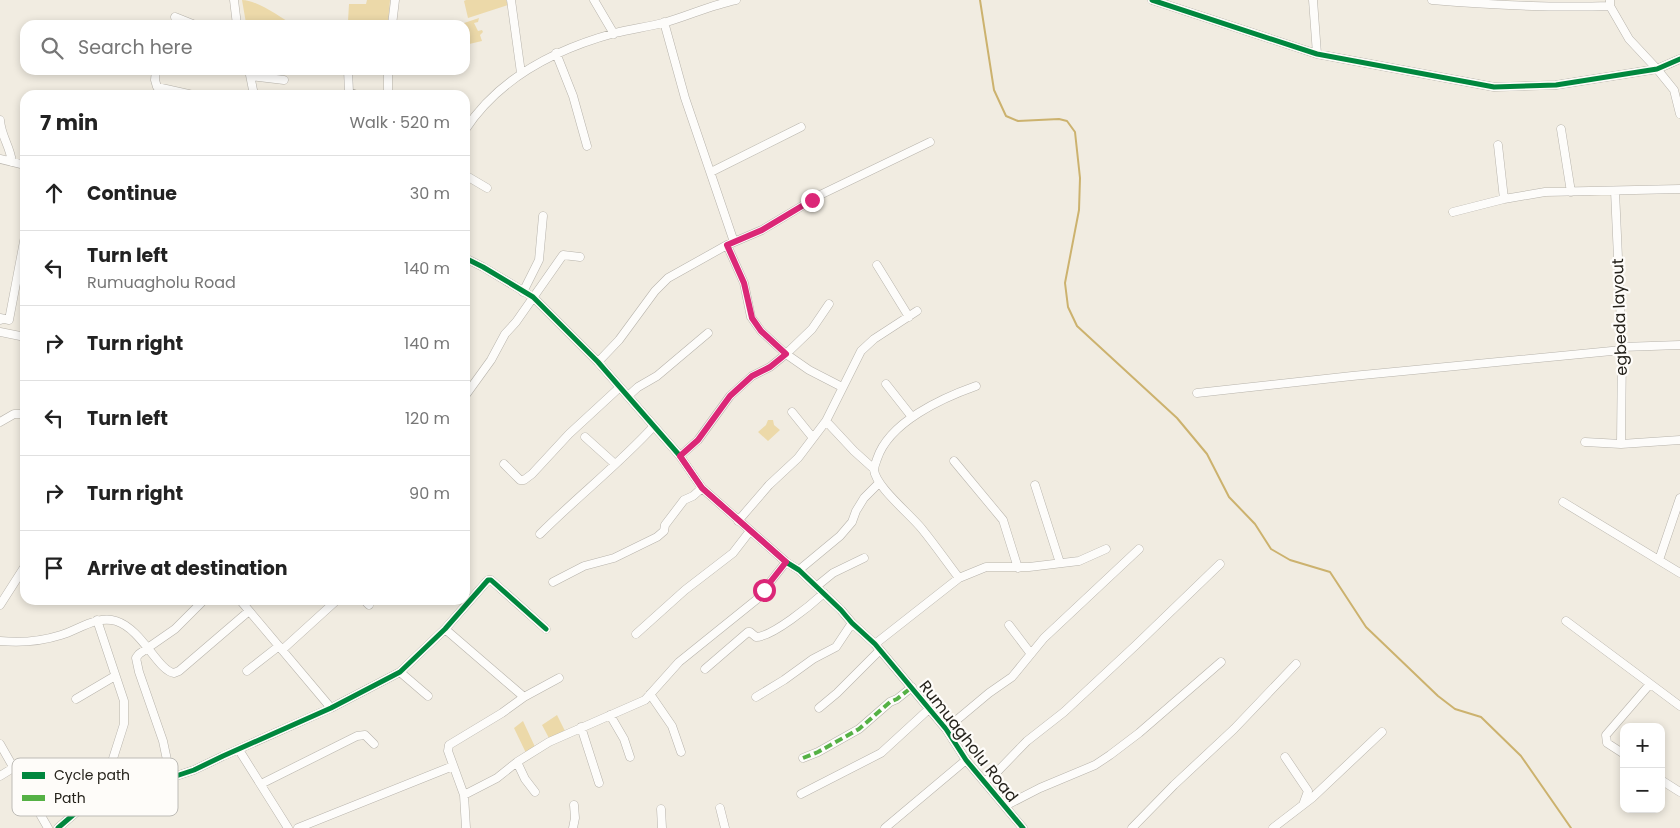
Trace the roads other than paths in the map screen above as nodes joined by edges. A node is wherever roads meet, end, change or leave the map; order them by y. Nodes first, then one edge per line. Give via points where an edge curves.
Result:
1 (234, 0) edge
2 (394, 0) edge
3 (511, 0) edge
4 (594, 0) edge
5 (736, 0) edge
6 (1152, 0) edge
7 (1313, 0) edge
8 (1432, 0) edge
9 (1610, 3) edge
10 (175, 17) dead end
11 (182, 20) edge
12 (236, 20) edge
13 (392, 20) edge
14 (664, 22) junction
15 (614, 34) junction
16 (556, 53) junction
17 (1317, 54) junction
18 (1680, 59) edge
19 (1657, 69) junction
20 (521, 73) junction
21 (156, 75) edge
22 (250, 75) edge
23 (260, 75) edge
24 (348, 75) edge
25 (388, 75) edge
26 (284, 80) dead end
27 (170, 90) edge
28 (253, 90) edge
29 (349, 90) edge
30 (388, 90) edge
31 (1680, 114) edge
32 (470, 115) edge
33 (474, 117) junction
34 (0, 120) edge
35 (470, 123) edge
36 (801, 127) dead end
37 (1561, 129) dead end
38 (930, 142) dead end
39 (1498, 145) dead end
40 (587, 146) dead end
41 (0, 159) edge
42 (12, 162) junction
43 (20, 163) edge
44 (711, 172) junction
45 (470, 178) edge
46 (487, 188) dead end
47 (1680, 189) edge
48 (1615, 191) junction
49 (1571, 192) junction
50 (1504, 199) junction
51 (1453, 212) dead end
52 (543, 216) dead end
53 (730, 243) junction
54 (580, 257) dead end
55 (470, 260) edge
56 (20, 262) edge
57 (878, 265) dead end
58 (523, 292) junction
59 (532, 297) junction
60 (828, 304) dead end
61 (917, 311) dead end
62 (909, 316) junction
63 (0, 320) edge
64 (0, 332) edge
65 (708, 333) dead end
66 (20, 336) edge
67 (1680, 345) edge
68 (1622, 348) junction
69 (786, 354) junction
70 (598, 362) junction
71 (886, 384) dead end
72 (976, 386) dead end
73 (620, 387) junction
74 (842, 387) junction
75 (470, 388) edge
76 (1196, 393) dead end
77 (628, 396) junction
78 (792, 412) dead end
79 (20, 414) edge
80 (912, 417) junction
81 (2, 418) edge
82 (826, 421) junction
83 (653, 427) junction
84 (585, 437) dead end
85 (813, 438) junction
86 (1680, 440) edge
87 (1585, 442) dead end
88 (1621, 444) junction
89 (680, 456) junction
90 (954, 461) dead end
91 (504, 464) dead end
92 (615, 464) junction
93 (874, 469) junction
94 (879, 483) junction
95 (1035, 485) dead end
96 (702, 488) junction
97 (1680, 498) edge
98 (1563, 502) dead end
99 (738, 521) junction
100 (750, 531) junction
101 (540, 534) dead end
102 (1106, 549) dead end
103 (1139, 549) dead end
104 (864, 558) dead end
105 (1659, 560) junction
106 (786, 562) junction
107 (1060, 563) junction
108 (1220, 564) dead end
109 (1018, 568) junction
110 (799, 570) junction
111 (1680, 573) edge
112 (20, 574) edge
113 (959, 578) junction
114 (553, 582) dead end
115 (817, 586) junction
116 (824, 593) junction
117 (470, 600) edge
118 (0, 605) edge
119 (199, 605) edge
120 (244, 605) edge
121 (331, 605) edge
122 (465, 605) edge
123 (249, 611) junction
124 (97, 620) junction
125 (1566, 621) dead end
126 (852, 623) junction
127 (1009, 626) dead end
128 (445, 629) junction
129 (546, 629) dead end
130 (636, 634) dead end
131 (0, 641) edge
132 (148, 647) junction
133 (877, 647) junction
134 (281, 648) junction
135 (1031, 654) junction
136 (1221, 662) dead end
137 (1296, 664) dead end
138 (705, 669) dead end
139 (247, 671) dead end
140 (400, 672) junction
141 (115, 676) junction
142 (559, 678) dead end
143 (1650, 684) junction
144 (912, 687) junction
145 (650, 694) junction
146 (428, 696) dead end
147 (524, 697) junction
148 (756, 697) dead end
149 (76, 699) dead end
150 (1680, 706) edge
151 (331, 708) junction
152 (819, 708) dead end
153 (929, 709) junction
154 (610, 715) junction
155 (581, 727) junction
156 (946, 729) junction
157 (1382, 732) dead end
158 (0, 744) edge
159 (374, 744) dead end
160 (239, 750) junction
161 (1620, 751) edge
162 (681, 752) dead end
163 (630, 757) dead end
164 (1285, 757) dead end
165 (113, 758) edge
166 (167, 758) edge
167 (803, 758) dead end
168 (966, 760) junction
169 (517, 762) junction
170 (12, 766) edge
171 (453, 766) junction
172 (12, 769) edge
173 (0, 776) edge
174 (178, 776) edge
175 (984, 782) junction
176 (1665, 783) edge
177 (261, 784) junction
178 (599, 784) dead end
179 (535, 792) dead end
180 (1680, 792) edge
181 (464, 794) junction
182 (801, 794) dead end
183 (574, 806) dead end
184 (1005, 806) junction
185 (1301, 806) junction
186 (720, 808) dead end
187 (661, 809) dead end
188 (40, 816) edge
189 (72, 816) edge
190 (890, 826) edge
191 (47, 828) edge
192 (58, 828) edge
193 (288, 828) edge
194 (298, 828) edge
195 (466, 828) edge
196 (573, 828) edge
197 (662, 828) edge
198 (725, 828) edge
199 (1023, 828) edge
200 (1132, 828) edge
201 (1273, 828) edge

1 - 12 street
2 - 13 street
3 - 20 street
4 - 15 street
5 - 14 street
6 - 17 street
7 - 17 street
8 - 9 street via 1574,7
9 - 19 street via 1629,39
10 - 11 street
14 - 15 street
14 - 44 street via 685,98
15 - 16 street
16 - 20 street
16 - 40 street
17 - 19 street via 1502,88 1556,85
18 - 19 street
19 - 31 street via 1674,90
20 - 33 street
21 - 27 street via 157,87
22 - 28 street
23 - 26 street
24 - 29 street
25 - 30 street
32 - 33 street
33 - 35 street
34 - 42 street via 11,149
36 - 44 street
37 - 49 street
38 - 53 street via 822,194 762,230
39 - 50 street
41 - 42 street
42 - 43 street
44 - 53 street
45 - 46 street
47 - 48 street
48 - 49 street
48 - 68 street, egbeda layout
49 - 50 street via 1545,192
50 - 51 street
52 - 58 street via 539,260
53 - 69 street via 752,318
53 - 70 street via 668,278
54 - 59 street via 563,255
55 - 58 street, Rumuagholu Road
56 - 63 street via 9,320
57 - 62 street
58 - 59 street, Rumuagholu Road
59 - 70 street, Rumuagholu Road
59 - 75 street
60 - 69 street via 812,328
61 - 62 street
62 - 74 street via 861,351
64 - 66 street
65 - 77 street
67 - 68 street
68 - 76 street
68 - 88 street, egbeda layout
69 - 74 street
69 - 89 street via 752,376 730,396 698,440
70 - 73 street, Rumuagholu Road
71 - 80 street
72 - 80 street
73 - 77 street, Rumuagholu Road
73 - 91 street via 574,428 524,480
74 - 82 street
77 - 83 street, Rumuagholu Road
78 - 85 street
79 - 81 street
80 - 93 street via 887,440
82 - 85 street
82 - 93 street
83 - 89 street, Rumuagholu Road
83 - 92 street
84 - 92 street
85 - 99 street
86 - 88 street
87 - 88 street
89 - 96 street, Rumuagholu Road
90 - 109 street via 1003,520
92 - 101 street
93 - 94 street
94 - 110 street via 864,498 852,522 840,536
94 - 113 street via 921,528
95 - 107 street
96 - 99 street, Rumuagholu Road
96 - 114 street via 684,500 658,537
97 - 105 street
98 - 105 street
99 - 100 street, Rumuagholu Road
100 - 106 street, Rumuagholu Road
100 - 130 street via 734,553 685,590
102 - 107 street via 1079,561
103 - 135 street via 1070,612
104 - 115 street via 833,573
105 - 111 street
106 - 110 street, Rumuagholu Road
106 - 145 street via 756,600 679,662
107 - 109 street
108 - 175 street
109 - 113 street via 986,567
110 - 115 street, Rumuagholu Road
112 - 118 street
113 - 133 street
115 - 116 street, Rumuagholu Road
116 - 126 street, Rumuagholu Road
116 - 138 street via 787,622 765,634 756,637 748,632
117 - 129 street via 485,582 491,580
119 - 132 street via 175,629
120 - 123 street
121 - 134 street
122 - 128 street
123 - 132 street via 174,673 166,670
123 - 134 street
124 - 131 street via 41,640
124 - 132 street via 114,620 125,625
124 - 141 street
125 - 143 street
126 - 133 street, Rumuagholu Road
126 - 148 street via 836,647
127 - 135 street
128 - 140 street
128 - 147 street
132 - 166 street via 139,654 136,662
133 - 144 street, Rumuagholu Road
133 - 152 street via 837,693
134 - 139 street
134 - 151 street
135 - 156 street via 1012,677
136 - 184 street via 1139,733 1095,765
137 - 200 street
140 - 146 street
140 - 151 street
141 - 149 street
141 - 165 street via 124,701 124,724
142 - 147 street
143 - 150 street
143 - 161 street via 1606,735 1607,743
144 - 153 street, Rumuagholu Road
144 - 167 street via 859,728
145 - 154 street via 634,706
145 - 162 street via 672,726
147 - 171 street via 502,714 448,745
151 - 160 street
153 - 156 street, Rumuagholu Road
153 - 182 street via 881,752
154 - 155 street
154 - 163 street
155 - 169 street
155 - 178 street
156 - 168 street, Rumuagholu Road
157 - 185 street
158 - 170 street
159 - 177 street via 365,735 357,736
160 - 174 street
160 - 177 street
164 - 185 street via 1308,791
168 - 175 street, Rumuagholu Road
168 - 190 street
169 - 179 street
169 - 181 street via 496,778
171 - 181 street
171 - 194 street
172 - 173 street
175 - 184 street, Rumuagholu Road
176 - 180 street
177 - 193 street
181 - 195 street
183 - 196 street
184 - 199 street, Rumuagholu Road
185 - 201 street
186 - 198 street
187 - 197 street
188 - 191 street
189 - 192 street

